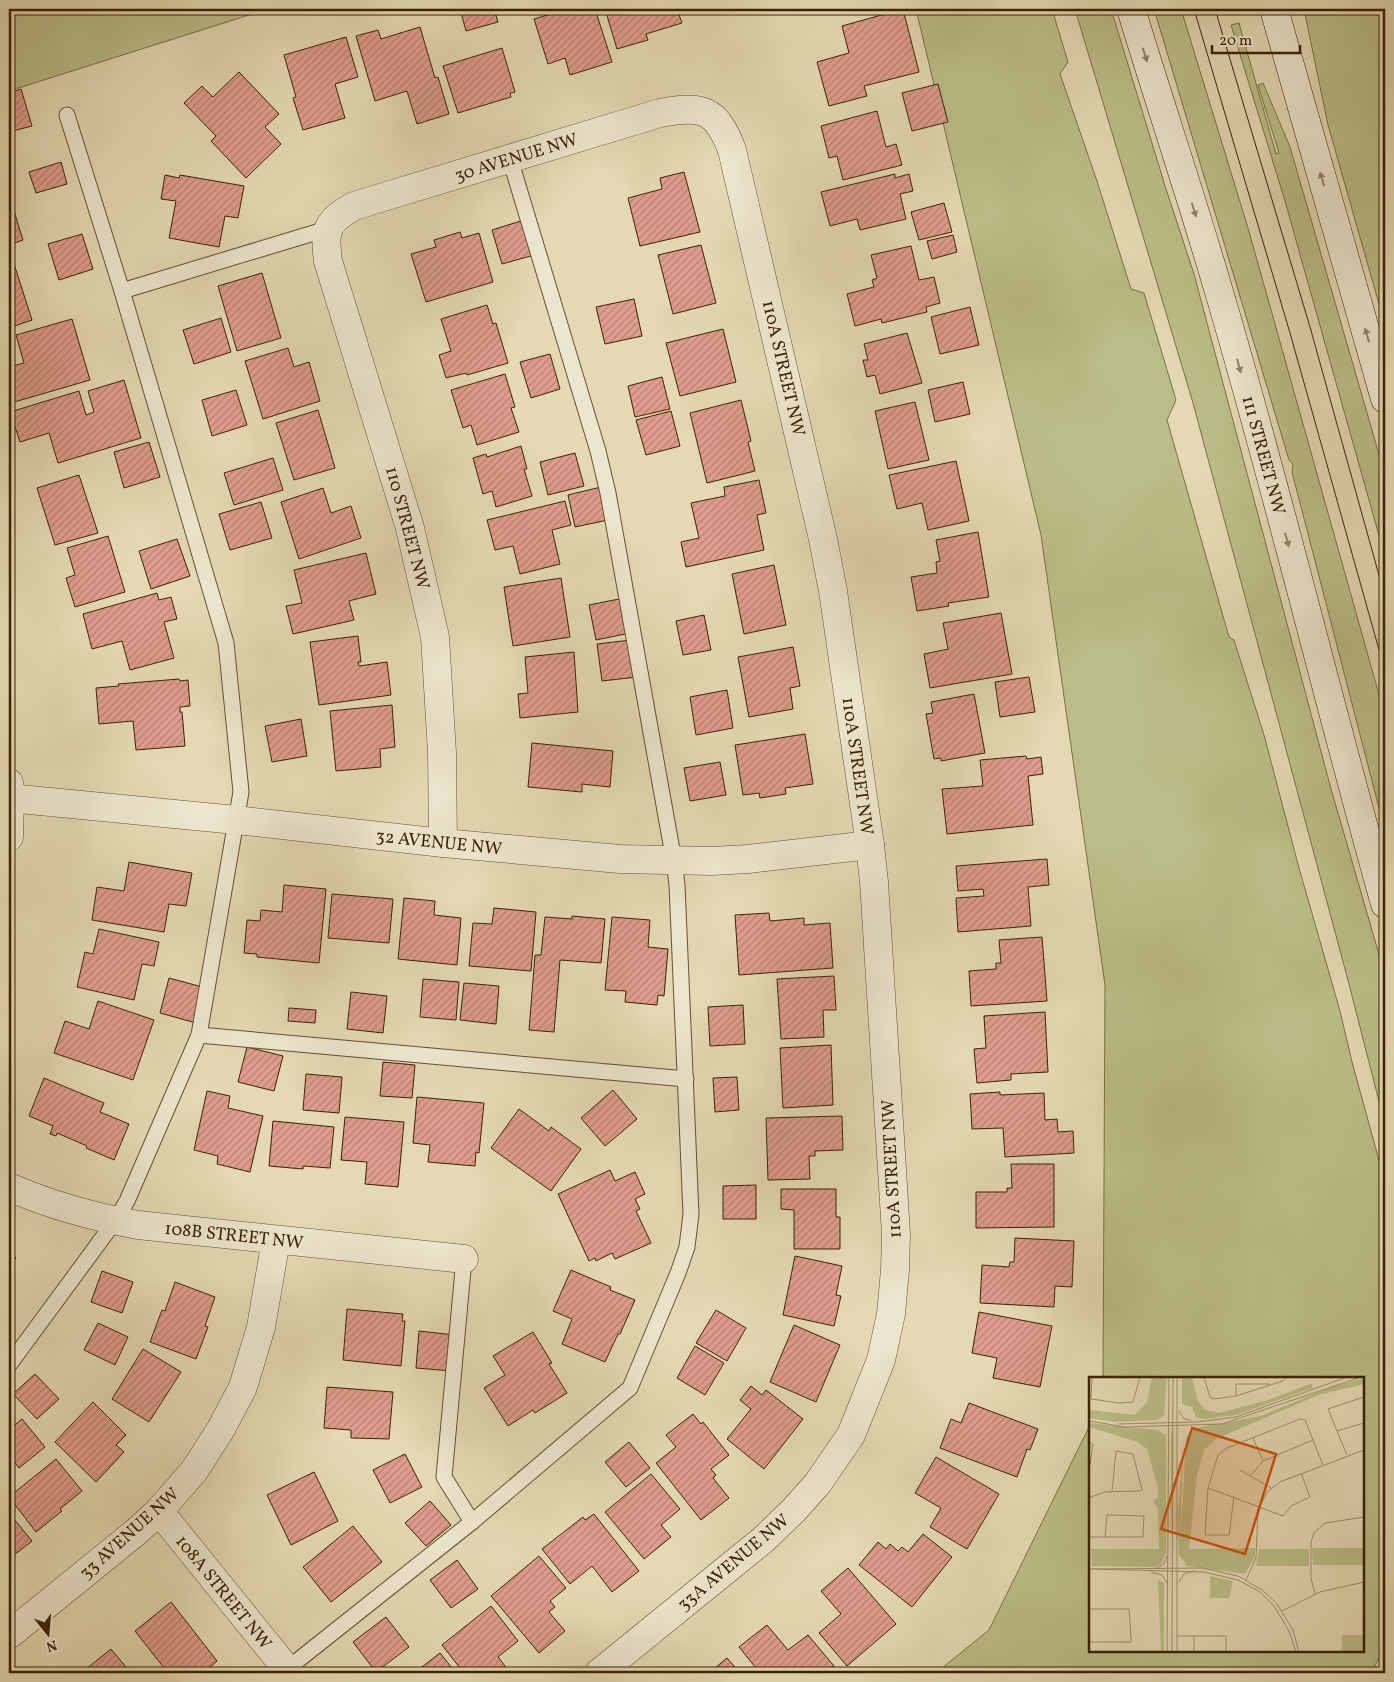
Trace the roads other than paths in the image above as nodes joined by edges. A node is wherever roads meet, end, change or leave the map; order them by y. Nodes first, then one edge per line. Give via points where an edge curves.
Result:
1 (1131, 9) edge
2 (1274, 9) edge
3 (705, 110) joint
4 (67, 115) dead end
5 (510, 159) junction
6 (330, 226) junction
7 (122, 291) junction
8 (1385, 398) edge
9 (9, 793) edge
10 (236, 820) junction
11 (9, 837) edge
12 (443, 843) junction
13 (870, 845) junction
14 (674, 861) junction
15 (1385, 904) edge
16 (199, 1035) junction
17 (686, 1079) junction
18 (9, 1187) edge
19 (115, 1221) junction
20 (276, 1240) junction
21 (464, 1259) joint
22 (9, 1365) edge
23 (851, 1436) joint
24 (159, 1511) junction
25 (472, 1522) junction
26 (9, 1635) edge
27 (286, 1672) edge
28 (599, 1673) edge

1 -> 15 street, 111 STREET NW via 1217,286
8 -> 2 street
3 - 5 street, 30 AVENUE NW via 684,108 660,113
3 - 13 street, 110A STREET NW via 717,121 732,150 812,487 833,591
4 - 7 lane
5 - 6 street, 30 AVENUE NW via 354,206
5 - 14 lane via 608,493
6 - 7 lane
6 - 12 street, 110 STREET NW via 325,241 328,261 410,528 435,637
7 - 10 lane via 226,643 241,792
9 - 10 street, 32 AVENUE NW
9 - 11 street
10 - 12 street, 32 AVENUE NW
10 - 16 lane
12 - 14 street, 32 AVENUE NW
13 - 14 street, 32 AVENUE NW via 748,859
13 - 23 street, 110A STREET NW via 895,1270 891,1314 881,1360
14 - 17 lane
16 - 17 lane
16 - 19 lane via 127,1201
17 - 25 lane via 691,1214 687,1247 630,1388
18 - 19 street, 108B STREET NW via 56,1205
19 - 20 street, 108B STREET NW
19 - 22 lane
20 - 21 street, 108B STREET NW
20 - 24 street, 33 AVENUE NW via 261,1327 243,1387 194,1471
21 - 25 lane via 444,1477
23 - 28 street, 33A AVENUE NW via 818,1483 764,1539
24 - 26 street, 33 AVENUE NW
24 - 27 street, 108A STREET NW
25 - 27 lane

